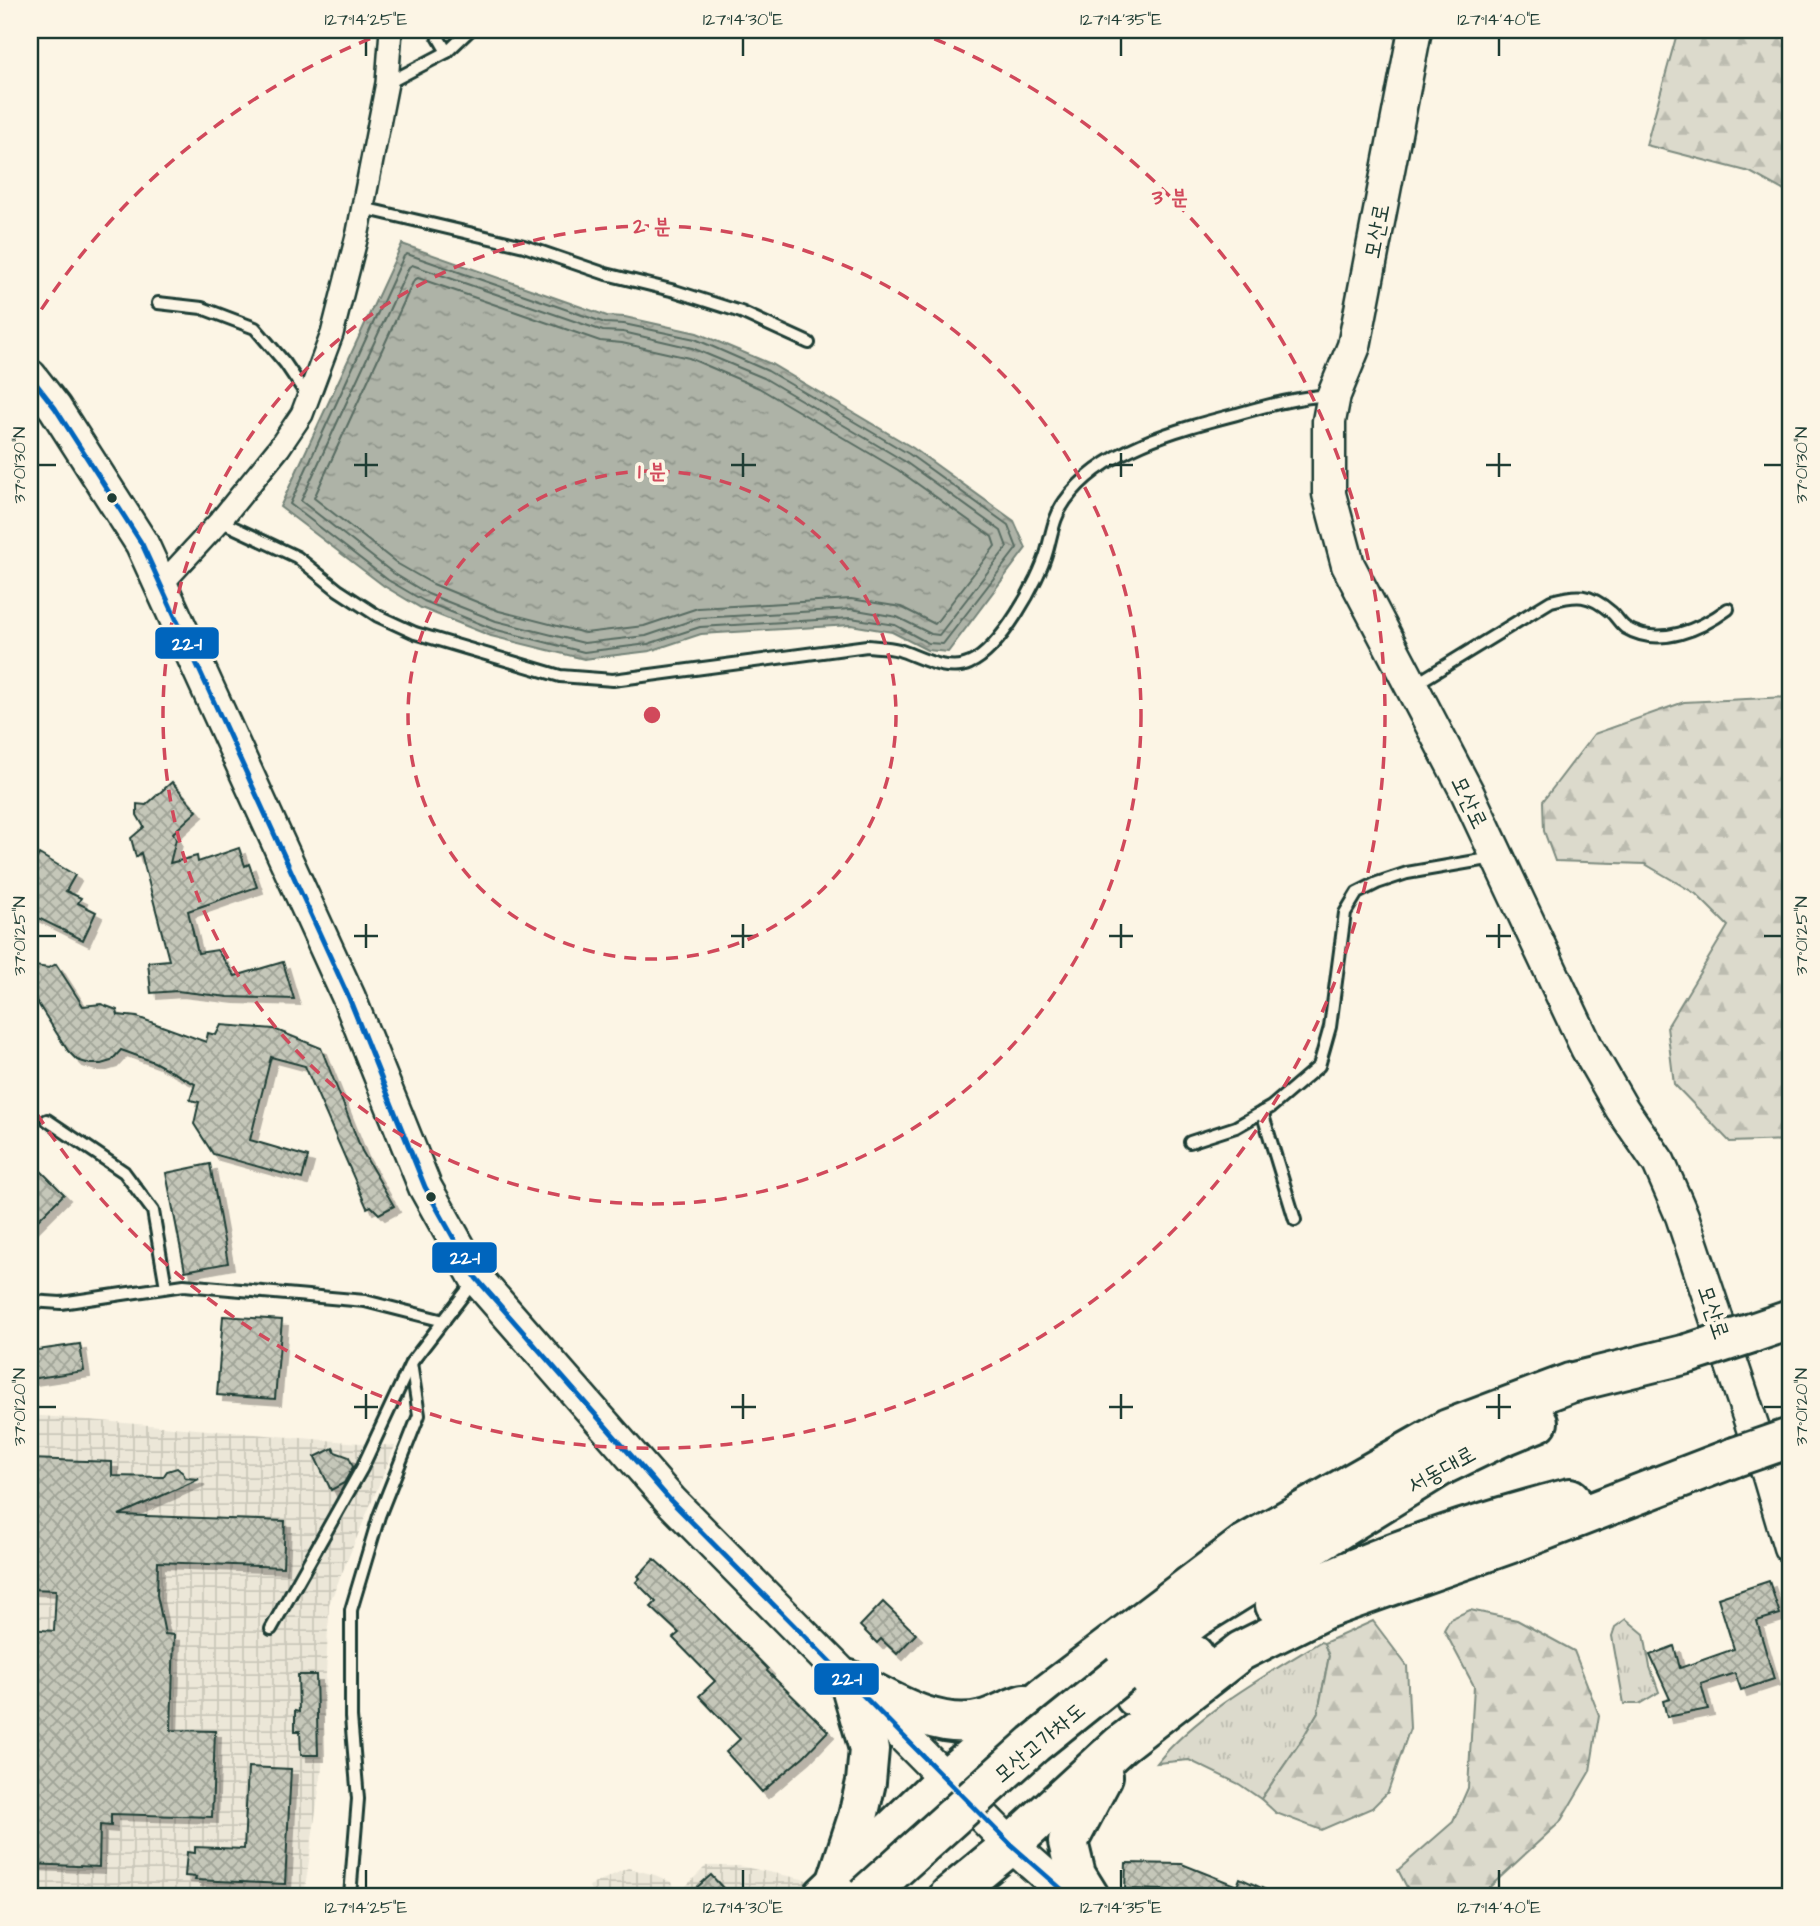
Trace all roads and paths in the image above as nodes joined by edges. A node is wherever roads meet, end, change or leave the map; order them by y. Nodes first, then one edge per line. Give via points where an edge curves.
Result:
1 (391, 30) edge
2 (436, 30) edge
3 (470, 30) edge
4 (1415, 30) edge
5 (447, 52) junction
6 (387, 83) junction
7 (363, 208) junction
8 (158, 303) dead end
9 (809, 343) dead end
10 (30, 376) edge
11 (1334, 395) junction
12 (308, 397) junction
13 (220, 521) junction
14 (161, 585) junction
15 (1728, 609) dead end
16 (1411, 687) junction
17 (1497, 858) junction
18 (1262, 1112) junction
19 (47, 1120) dead end
20 (1190, 1142) dead end
21 (1295, 1220) dead end
22 (477, 1278) junction
23 (166, 1287) junction
24 (30, 1301) edge
25 (1790, 1320) edge
26 (444, 1321) junction
27 (1687, 1354) junction
28 (411, 1363) junction
29 (1790, 1438) edge
30 (1735, 1457) junction
31 (1790, 1547) edge
32 (271, 1629) dead end
33 (849, 1680) junction
34 (1128, 1685) junction
35 (1042, 1698) junction
36 (1120, 1745) junction
37 (946, 1778) junction
38 (1011, 1845) junction
39 (841, 1892) edge
40 (350, 1896) edge
41 (903, 1896) edge
42 (949, 1896) edge
43 (1069, 1896) edge
44 (1089, 1896) edge

1 - 6 street
2 - 5 lane
3 - 5 lane
4 - 11 main road, 모산로 via 1353,346
5 - 6 lane
6 - 7 street
7 - 9 lane via 524,246 675,291 741,312
7 - 12 street via 332,334
8 - 12 lane via 202,307 255,328
10 - 14 main road via 142,544
11 - 13 lane via 1301,397 1174,430 1088,475 1065,501 1052,527 1039,574 1019,609 995,644 970,664 944,666 896,649 867,646 613,680 560,676 378,616 297,557
11 - 16 main road, 모산로 via 1329,421 1329,494 1348,565
12 - 13 street via 279,448
13 - 14 street
14 - 22 main road via 349,998 425,1187
15 - 16 lane via 1680,635 1650,635 1626,628 1595,599 1575,595 1551,601
16 - 17 main road, 모산로
17 - 18 lane via 1407,873 1357,893 1345,914 1330,1027 1319,1066
17 - 31 main road, 모산로 via 1587,1048 1659,1163 1673,1195
18 - 20 lane via 1236,1127
18 - 21 lane
19 - 23 lane via 124,1172 153,1212
22 - 26 lane
22 - 33 main road via 671,1501
23 - 24 lane via 61,1303
23 - 26 lane via 365,1301
25 - 27 highway, 서동대로, bridge
26 - 28 lane
27 - 34 highway, 서동대로 via 1443,1465 1208,1611
27 - 35 highway via 1570,1383 1448,1429 1245,1544
28 - 32 lane via 362,1468
28 - 40 lane via 419,1415 379,1516 351,1609 351,1717 359,1799
29 - 30 highway, bridge
30 - 34 highway via 1512,1513 1387,1555 1322,1581
30 - 36 highway via 1325,1608 1241,1651
33 - 35 highway via 943,1721 982,1720
33 - 37 main road
33 - 39 highway via 869,1749
34 - 39 highway, 모산고가차도, bridge via 1034,1744
34 - 41 highway, 모산고가차도 via 1058,1758
35 - 37 highway
36 - 38 highway
36 - 44 highway via 1068,1842 1076,1875
37 - 38 main road
37 - 39 highway
38 - 42 highway
38 - 43 main road

